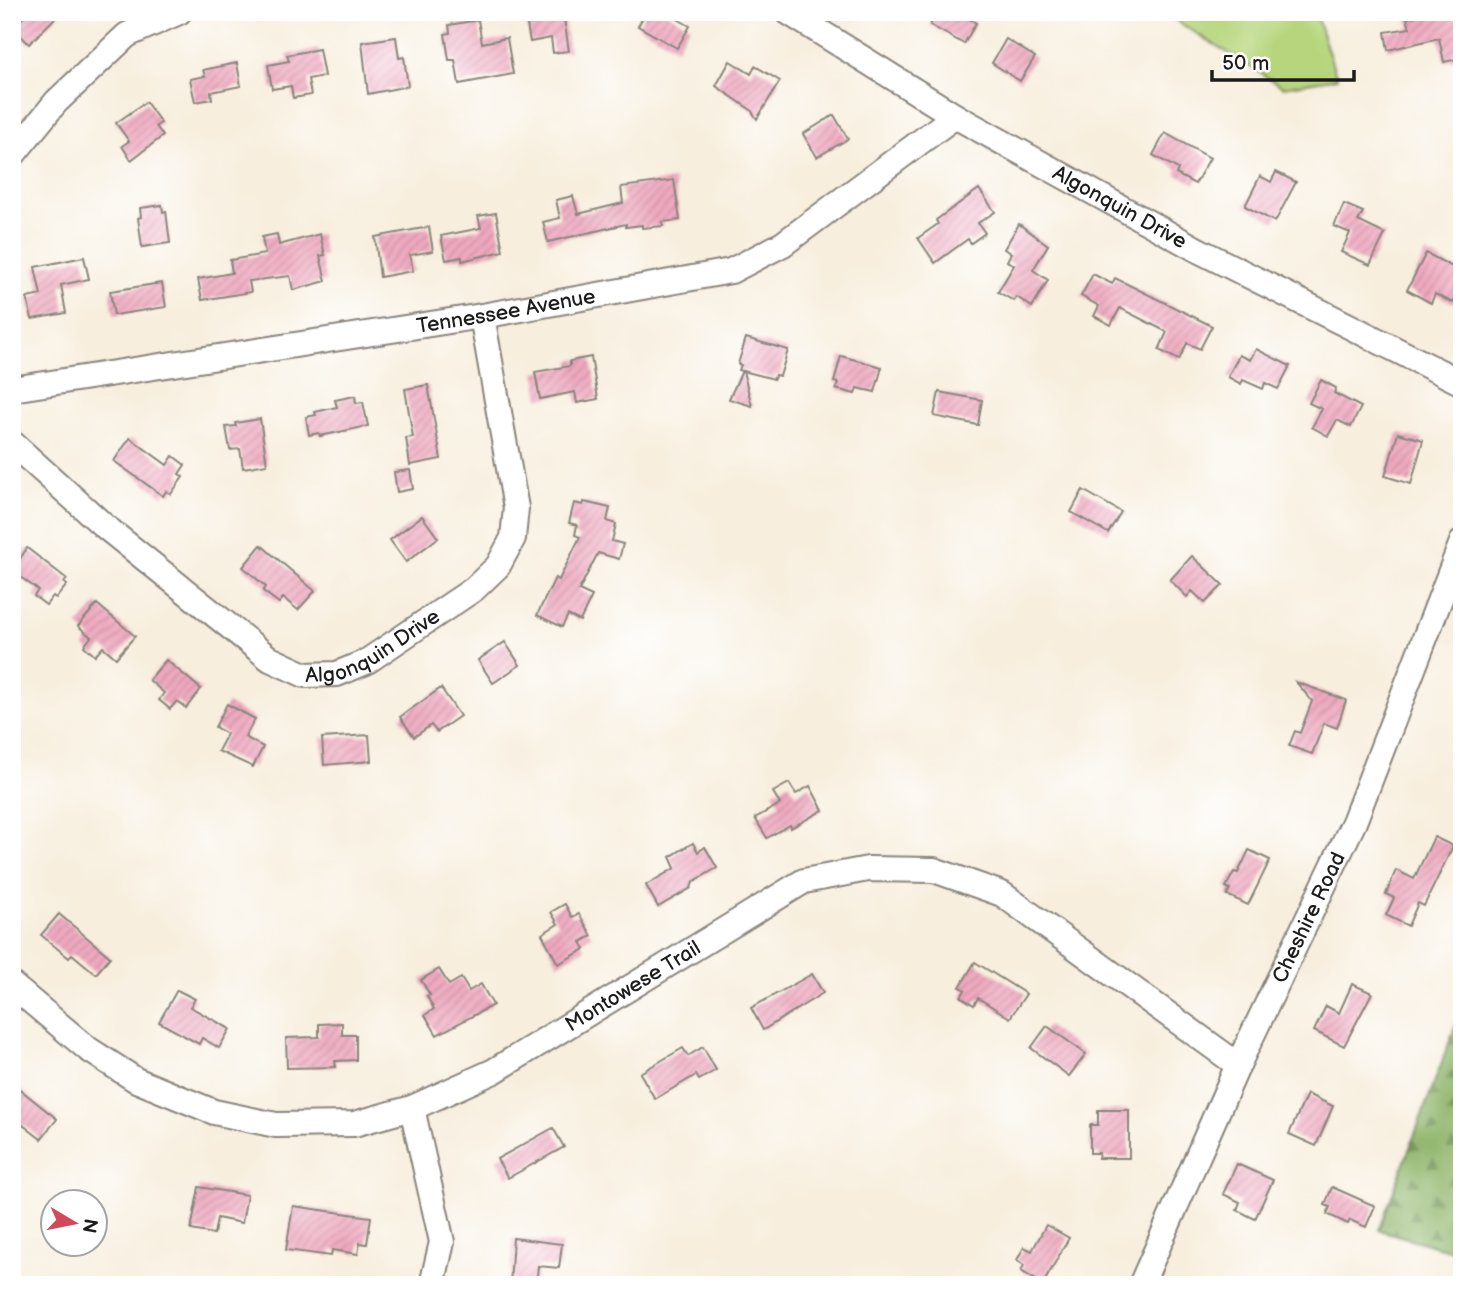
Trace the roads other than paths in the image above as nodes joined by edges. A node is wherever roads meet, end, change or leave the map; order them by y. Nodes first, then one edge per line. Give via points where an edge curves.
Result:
1 (180, 12) edge
2 (788, 12) edge
3 (955, 116) junction
4 (12, 156) edge
5 (482, 316) junction
6 (1462, 383) edge
7 (12, 389) edge
8 (12, 443) edge
9 (1462, 542) edge
10 (12, 985) edge
11 (1238, 1065) junction
12 (412, 1108) junction
13 (432, 1285) edge
14 (1141, 1285) edge

1 - 4 street via 127,35 56,102
2 - 3 street, Algonquin Drive
3 - 5 street, Tennessee Avenue via 783,244 731,271
3 - 6 street, Algonquin Drive via 1198,250
5 - 7 street, Tennessee Avenue
5 - 8 street, Algonquin Drive via 516,508 513,538 498,566 474,589 366,662 337,674 305,675 270,659 103,525
9 - 11 street, Cheshire Road via 1354,822
10 - 12 street, Montowese Trail via 88,1049 136,1080 214,1112 276,1125 354,1125
11 - 12 street, Montowese Trail via 1002,894 934,870 868,869 804,881 494,1071
11 - 14 street, Cheshire Road
12 - 13 street via 442,1242

